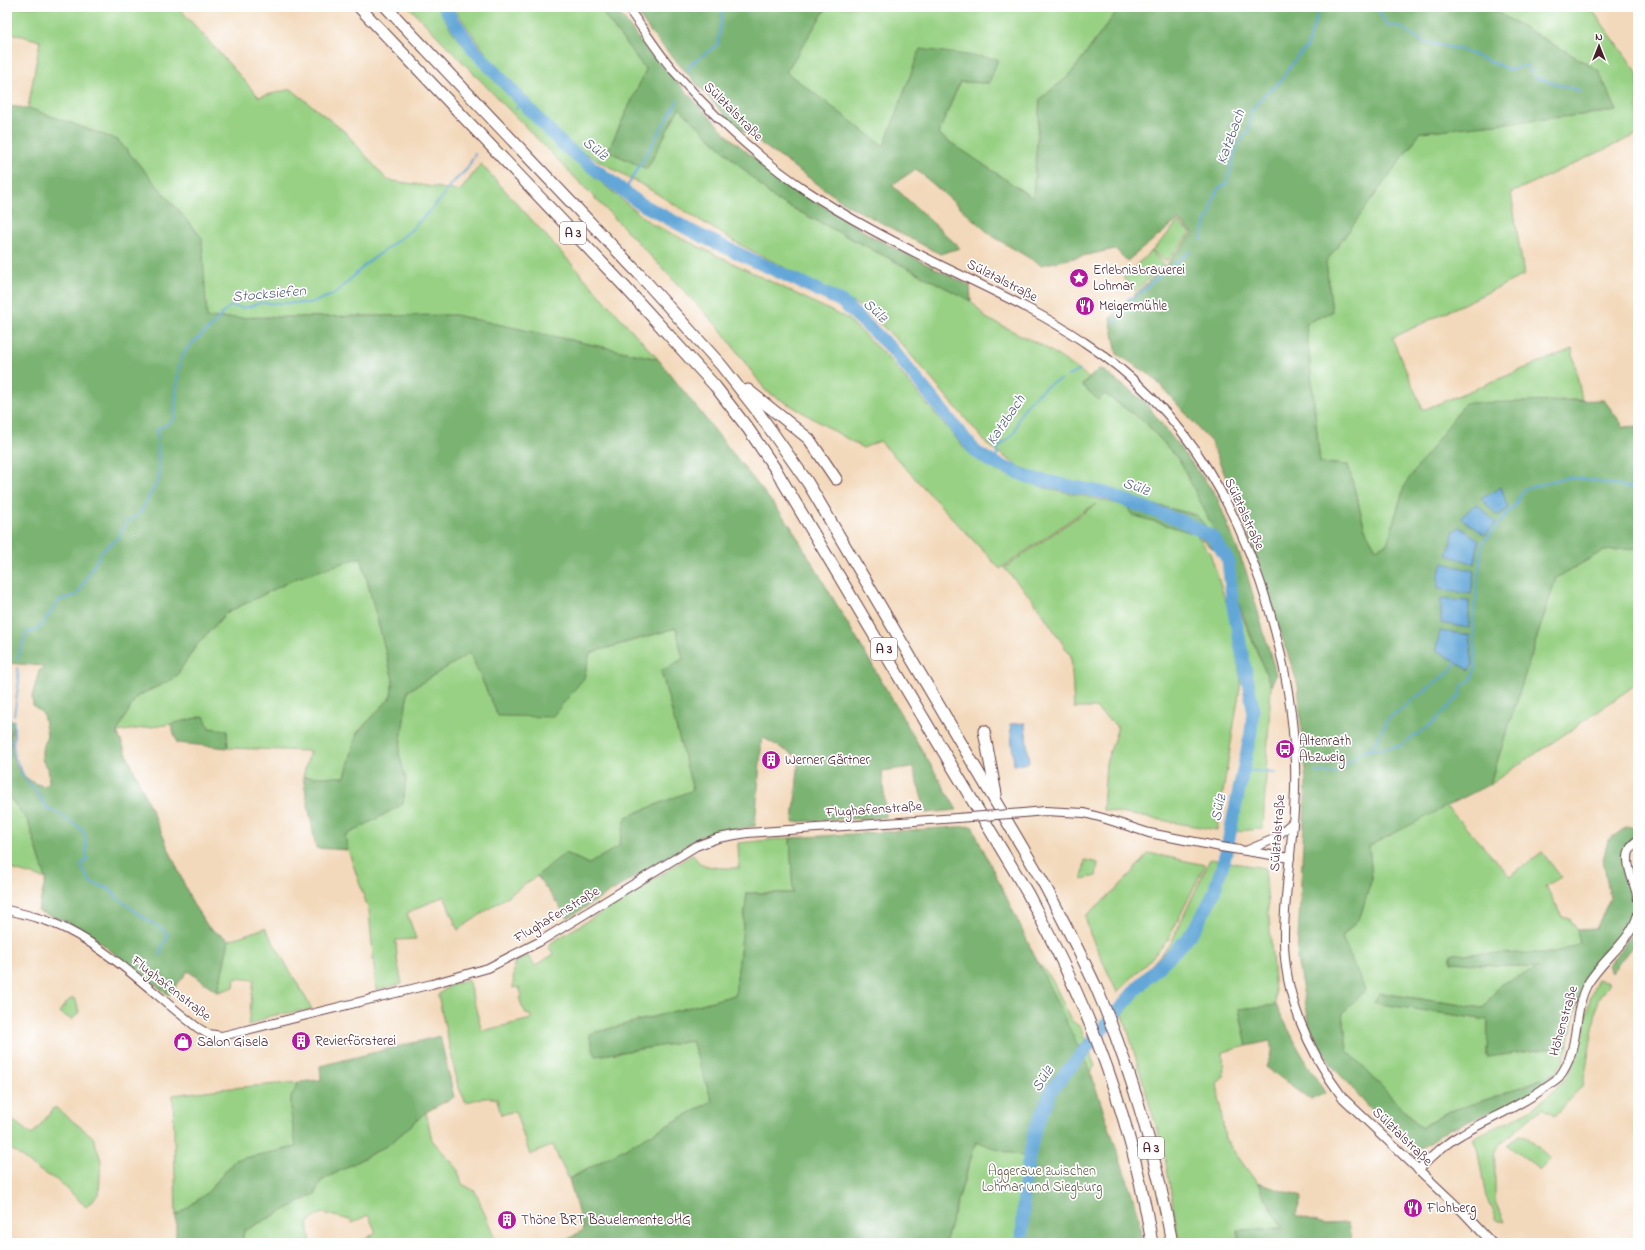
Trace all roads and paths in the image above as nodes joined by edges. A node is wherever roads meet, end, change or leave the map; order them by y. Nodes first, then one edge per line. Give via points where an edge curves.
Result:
1 (359, 7) edge
2 (386, 7) edge
3 (627, 7) edge
4 (721, 365) junction
5 (836, 479) dead end
6 (984, 731) dead end
7 (997, 803) junction
8 (1293, 822) junction
9 (1638, 840) edge
10 (1247, 850) junction
11 (1290, 858) junction
12 (1638, 899) edge
13 (7, 910) edge
14 (1638, 914) edge
15 (1418, 1170) junction
16 (1152, 1243) edge
17 (1172, 1243) edge
18 (1492, 1243) edge

1 - 16 highway, A 3 via 715,386 749,430 795,500 1028,894 1062,960 1109,1073 1138,1175
2 - 4 highway, A 3 via 634,269
3 - 8 main road, Sülztalstraße via 672,68 728,128 766,162 807,191 906,248 1060,327 1125,372 1171,419 1205,466 1233,514 1268,607 1292,718 1295,768
4 - 5 highway via 759,400 809,439
4 - 7 highway, A 3 via 808,483
6 - 7 highway
7 - 17 highway, A 3 via 1044,884 1096,988 1139,1105
8 - 10 main road via 1274,839
8 - 11 main road, Sülztalstraße
9 - 12 main road via 1630,850 1628,861
10 - 11 main road
10 - 13 main road, Flughafenstraße, bridge via 1150,833 1084,814 1045,811 747,833 718,838 690,850 539,942 488,968 222,1036 208,1034 198,1028 103,951 76,934 54,924
11 - 15 main road, Sülztalstraße via 1284,950 1292,994 1306,1038 1343,1098
14 - 15 main road, Höhenstraße via 1627,937 1599,966 1587,986 1574,1047 1558,1078 1524,1102 1461,1134
15 - 18 main road, Sülztalstraße

